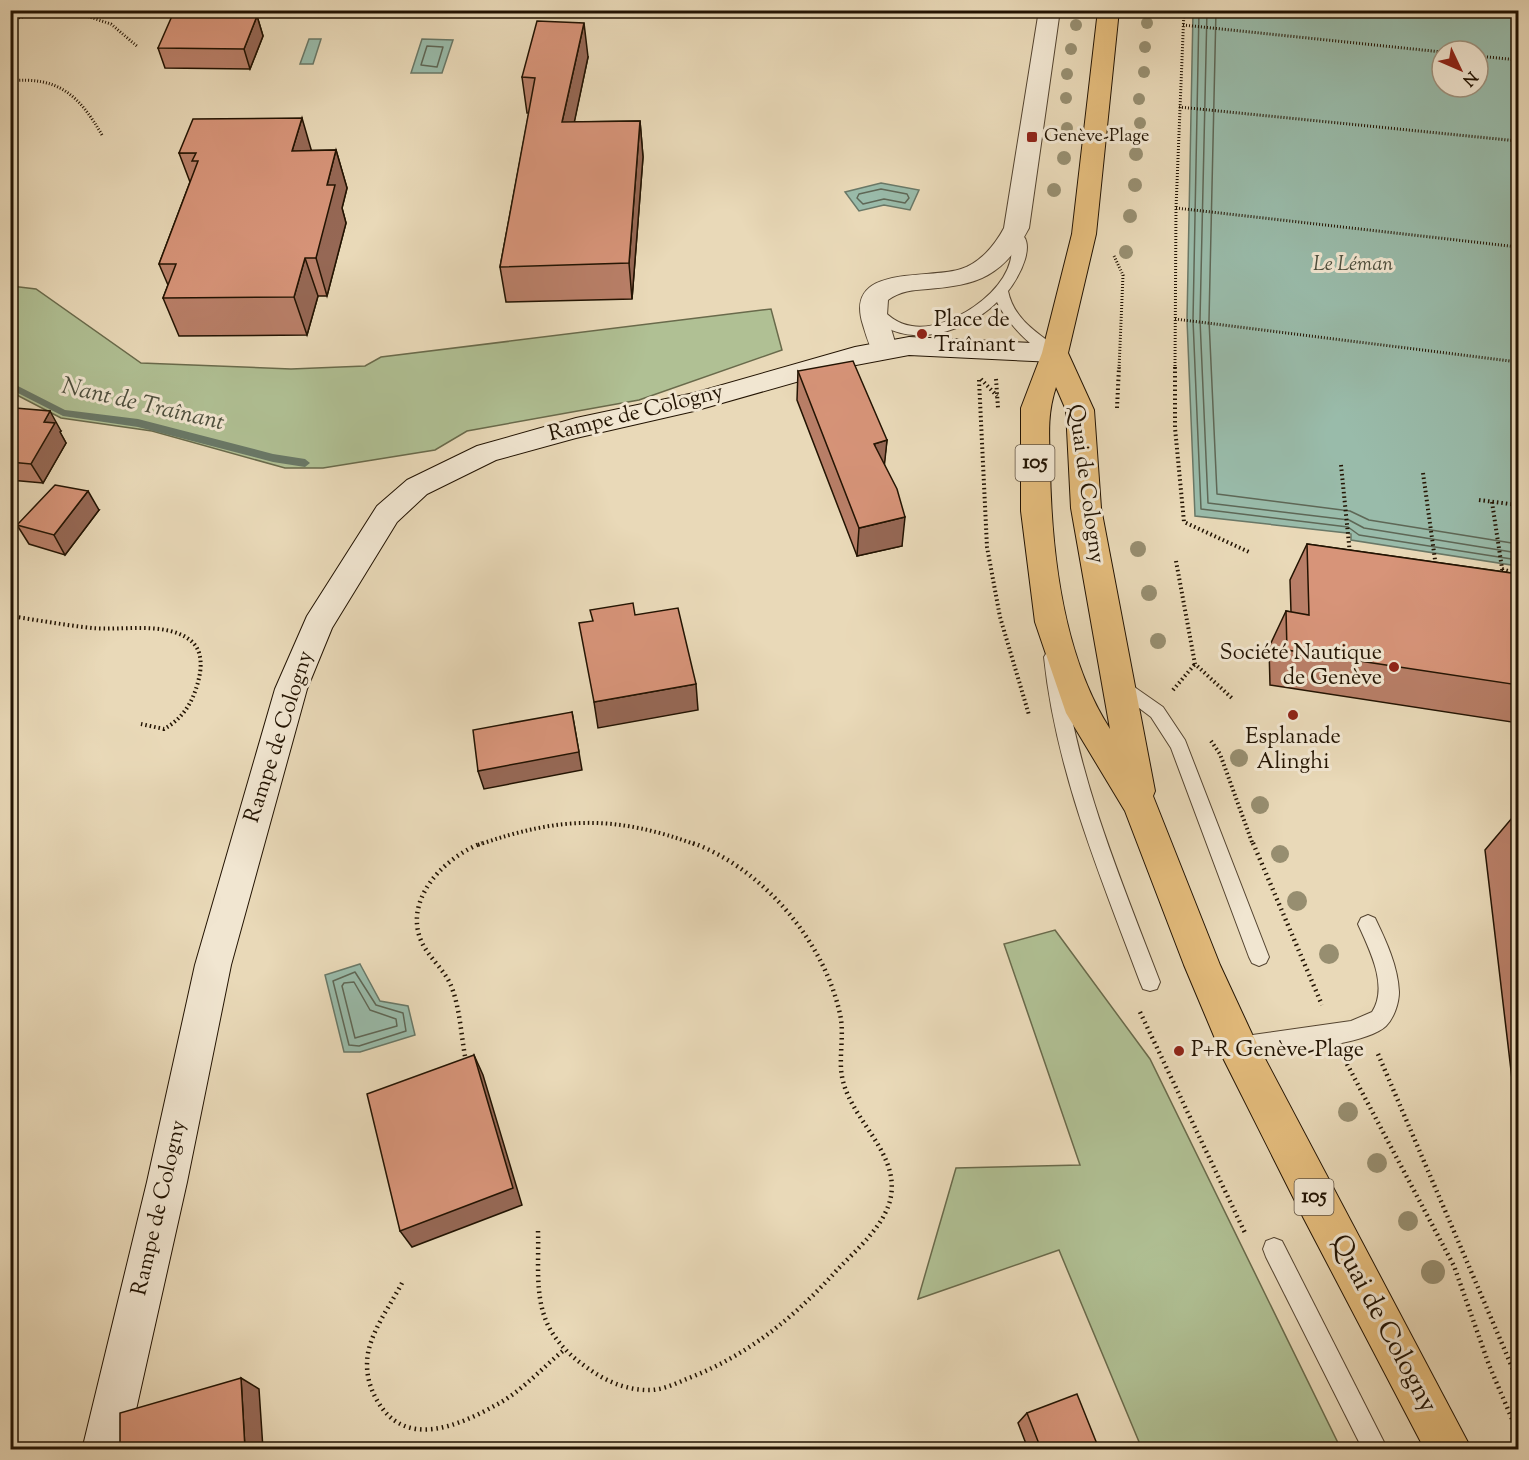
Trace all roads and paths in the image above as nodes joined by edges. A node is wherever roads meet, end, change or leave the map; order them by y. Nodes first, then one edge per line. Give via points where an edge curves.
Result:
1 (50, 10) edge
2 (68, 10) edge
3 (1050, 10) edge
4 (1109, 10) edge
5 (1184, 10) edge
6 (10, 20) edge
7 (1183, 25) junction
8 (138, 47) dead end
9 (1430, 51) edge
10 (1490, 57) edge
11 (1518, 60) edge
12 (10, 81) edge
13 (1179, 107) junction
14 (102, 135) dead end
15 (1518, 141) edge
16 (1176, 208) junction
17 (1015, 235) junction
18 (1518, 247) edge
19 (1001, 289) junction
20 (872, 308) junction
21 (1123, 308) dead end
22 (1175, 319) junction
23 (884, 349) junction
24 (1055, 353) junction
25 (1518, 362) edge
26 (1117, 412) dead end
27 (1341, 465) dead end
28 (1423, 473) dead end
29 (1479, 500) dead end
30 (1492, 502) junction
31 (1518, 505) edge
32 (1249, 552) dead end
33 (1350, 557) edge
34 (1176, 561) dead end
35 (1502, 568) junction
36 (1436, 573) edge
37 (1518, 574) edge
38 (1504, 585) edge
39 (10, 615) edge
40 (1051, 622) junction
41 (1195, 664) junction
42 (1120, 684) junction
43 (1167, 684) dead end
44 (1233, 699) dead end
45 (141, 724) dead end
46 (1140, 805) junction
47 (1368, 924) dead end
48 (1258, 957) dead end
49 (1150, 982) dead end
50 (1366, 1028) junction
51 (1238, 1047) junction
52 (465, 1056) edge
53 (538, 1231) dead end
54 (1274, 1249) dead end
55 (402, 1283) dead end
56 (564, 1350) junction
57 (1518, 1382) edge
58 (104, 1449) edge
59 (1376, 1449) edge
60 (1450, 1449) edge

1 - 6 path
2 - 8 path via 111,24
3 - 17 street
4 - 24 main road, 105 via 1090,200
5 - 7 path
7 - 9 path
7 - 13 path
10 - 11 path
12 - 14 path via 37,80 59,86 88,110
13 - 15 path
13 - 16 path
16 - 18 path
16 - 22 path
17 - 19 lane via 1020,250 1017,265
17 - 20 street via 972,275 893,285 875,297
19 - 20 lane via 958,321 927,333 892,325
19 - 24 lane via 1007,313
20 - 23 street
21 - 26 path
22 - 25 path
22 - 32 path via 1175,428 1184,522
23 - 24 street, Rampe de Cologny via 931,346 980,352
23 - 58 street, Rampe de Cologny via 694,402 487,453 417,487 387,514 318,625 291,689 213,965
24 - 40 main road, Quai de Cologny / 105 via 1035,408 1036,511
24 - 42 main road, Quai de Cologny / 105 via 1080,410 1086,508
27 - 33 path
28 - 36 path
29 - 30 path
30 - 31 path
30 - 35 path
34 - 41 path
35 - 37 path
35 - 38 path
39 - 45 path via 119,630 155,627 192,642 201,653 201,665 191,703 165,729
40 - 46 main road, Quai de Cologny / 105 via 1083,713
40 - 49 lane via 1055,686 1067,751
41 - 43 path via 1172,691
41 - 44 path
42 - 46 main road, Quai de Cologny / 105
42 - 48 lane via 1157,712 1179,745
46 - 51 main road, Quai de Cologny / 105
47 - 50 lane via 1386,969 1388,991 1380,1016
50 - 51 lane
50 - 57 path
51 - 60 main road, Quai de Cologny / 105
52 - 56 path via 447,976 418,934 425,892 460,853 534,830 580,823 609,822 670,835 731,865 760,886 793,919 807,939 836,1001 842,1027 843,1087 891,1178 890,1201 873,1228 818,1293 785,1322 753,1348 706,1372 652,1390 632,1388 597,1375
53 - 56 path via 543,1306
54 - 59 lane
55 - 56 path via 376,1329 367,1362 367,1379 381,1407 417,1431 431,1430 498,1404

